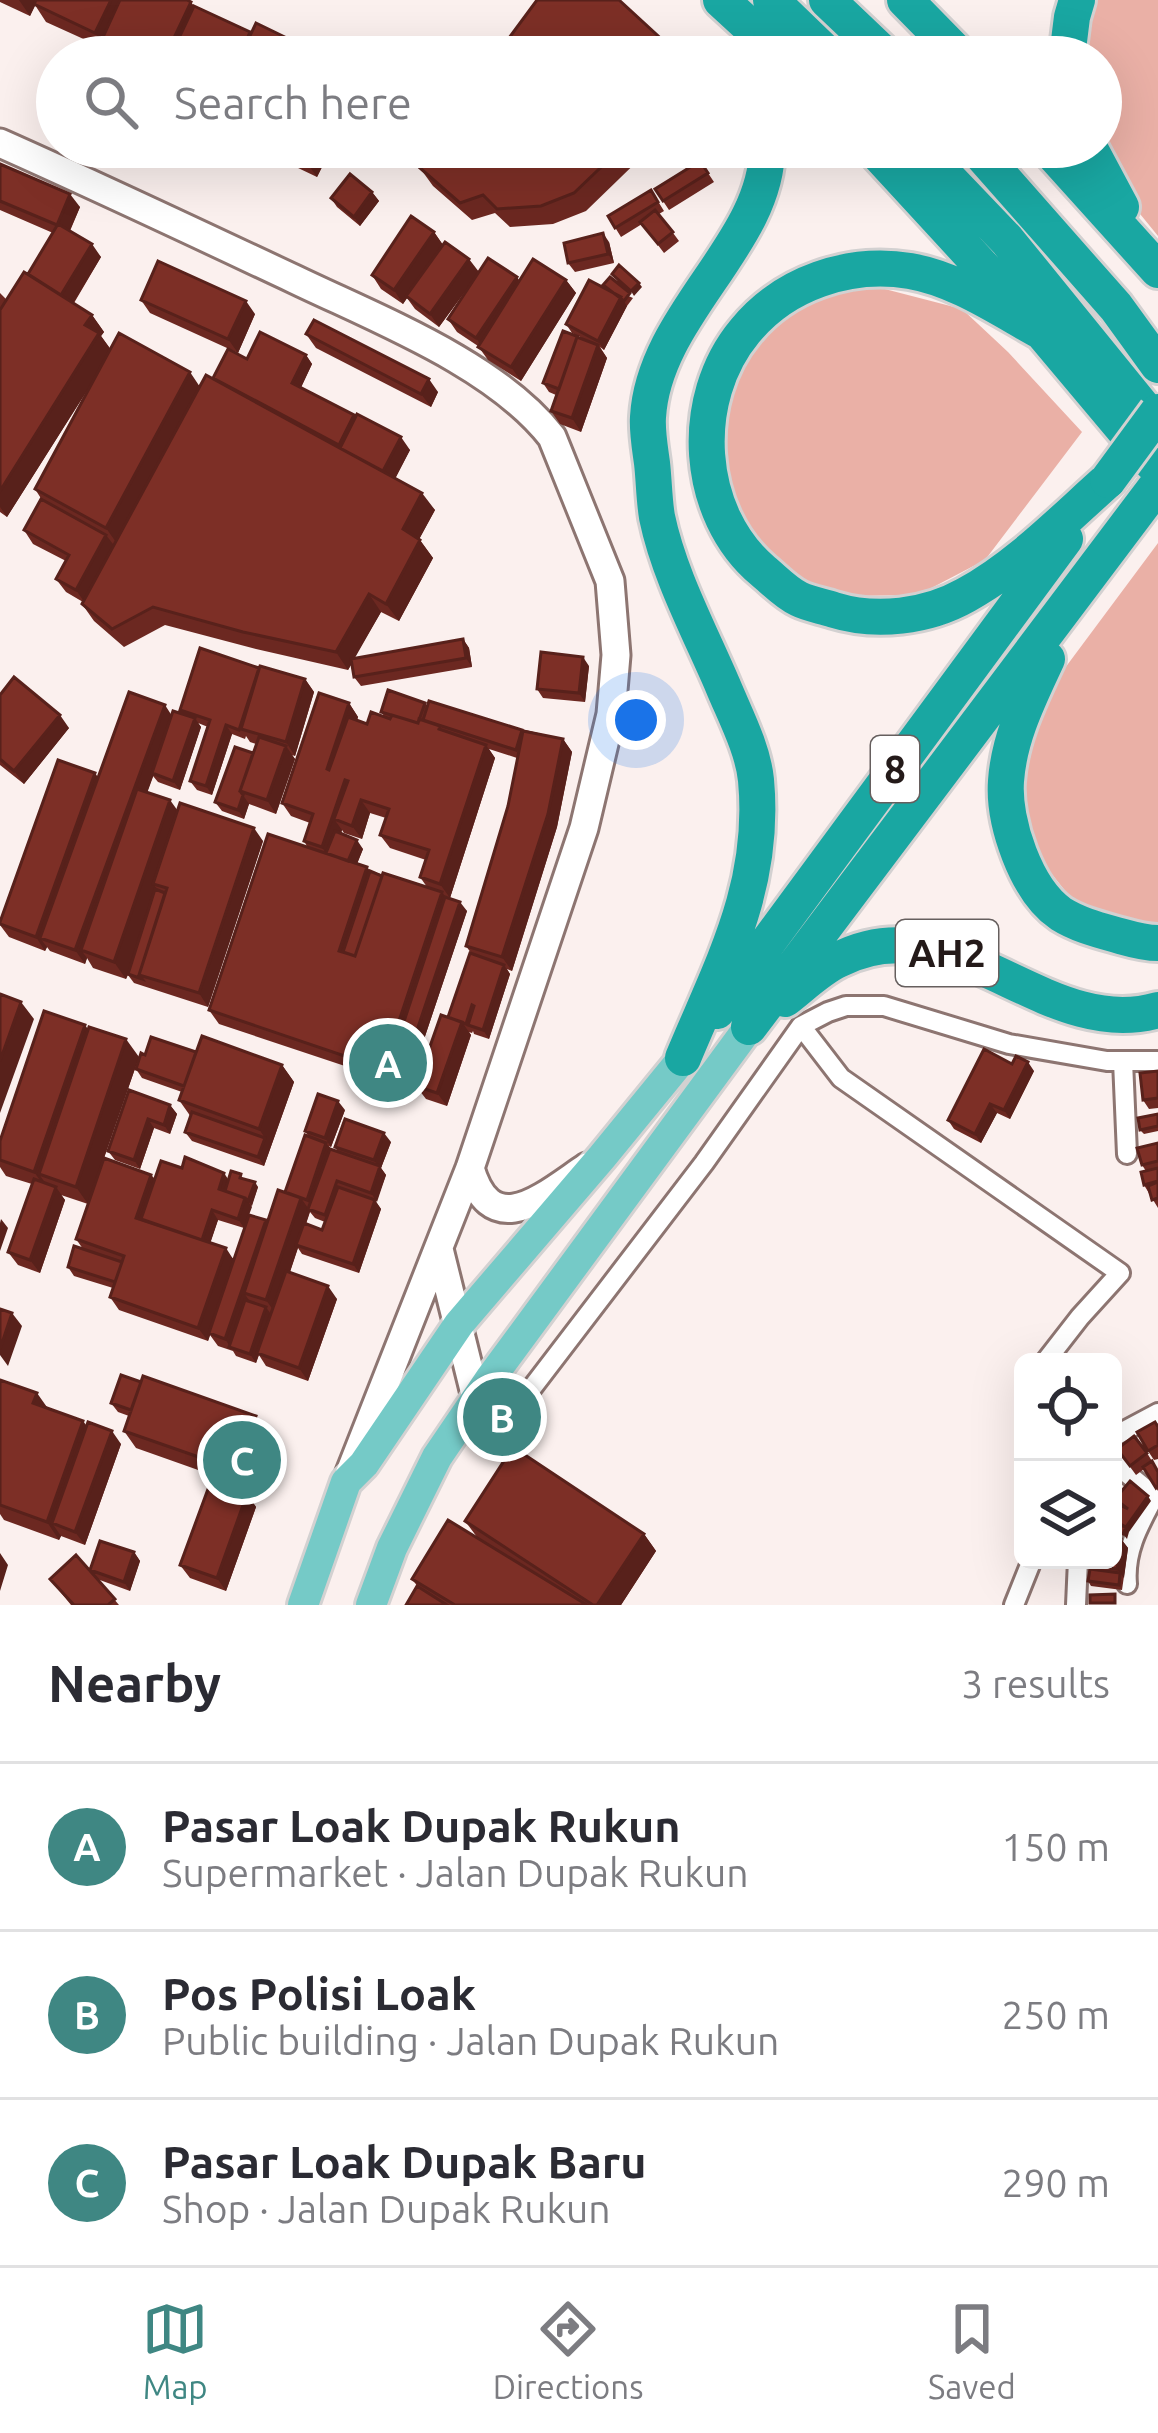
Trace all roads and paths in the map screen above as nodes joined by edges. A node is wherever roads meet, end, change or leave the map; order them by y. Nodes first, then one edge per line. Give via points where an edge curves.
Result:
1 (718, 0) edge
2 (771, 0) edge
3 (826, 0) edge
4 (905, 0) edge
5 (1078, 0) edge
6 (738, 36) edge
7 (759, 36) edge
8 (808, 36) edge
9 (865, 36) edge
10 (940, 36) edge
11 (1070, 36) edge
12 (0, 143) edge
13 (36, 159) edge
14 (55, 168) edge
15 (766, 168) edge
16 (891, 168) edge
17 (938, 168) edge
18 (994, 168) edge
19 (1065, 168) edge
20 (1101, 168) edge
21 (1153, 263) edge
22 (1042, 332) junction
23 (1158, 365) edge
24 (1158, 412) edge
25 (1158, 425) edge
26 (1158, 471) edge
27 (1108, 480) junction
28 (1148, 498) edge
29 (1080, 590) junction
30 (1158, 943) edge
31 (1158, 1010) edge
32 (801, 1026) junction
33 (749, 1027) junction
34 (683, 1058) junction
35 (1123, 1061) junction
36 (1158, 1061) edge
37 (1127, 1154) dead end
38 (602, 1156) junction
39 (470, 1168) junction
40 (439, 1249) junction
41 (459, 1324) junction
42 (1052, 1353) edge
43 (483, 1389) junction
44 (1158, 1413) edge
45 (1122, 1432) edge
46 (1122, 1476) edge
47 (346, 1482) junction
48 (1156, 1498) edge
49 (1028, 1569) edge
50 (1078, 1569) edge
51 (1127, 1584) dead end
52 (303, 1605) edge
53 (371, 1605) edge
54 (1014, 1605) edge
55 (1076, 1605) edge

1 - 6 highway
1 - 7 highway
2 - 8 highway
3 - 9 highway
4 - 10 highway
5 - 11 highway
12 - 13 main road
14 - 39 main road via 435,346 519,402 552,437 610,581 611,714 584,828
15 - 34 highway via 747,217 667,348 648,422 658,518 755,776 755,862 744,911
16 - 22 highway
17 - 25 highway
18 - 23 highway
19 - 21 highway
20 - 21 highway
22 - 26 highway
22 - 27 highway via 910,271 832,273 789,292 746,329 711,402 706,460 717,510 748,558 795,598 857,617 909,616 964,597
24 - 27 highway, 8, bridge
27 - 34 highway, 8
28 - 29 highway, 8
29 - 30 highway via 1013,737 1009,817 1022,862 1059,912
29 - 33 highway, 8
31 - 33 highway, AH2 via 1107,1015 1051,1000 938,949 902,945 836,960
32 - 35 street via 847,1006 884,1006 1010,1044
32 - 42 street via 841,1078 1120,1274
32 - 43 street via 525,1396
33 - 43 main road
34 - 38 main road
35 - 36 street
35 - 37 street
38 - 39 main road via 515,1210 487,1202
38 - 41 main road
39 - 40 main road
40 - 41 main road
40 - 47 main road
41 - 43 main road
41 - 47 main road
43 - 53 main road via 437,1457
44 - 45 street
46 - 48 street
47 - 52 main road
48 - 51 street via 1129,1550
49 - 54 street
50 - 55 street

